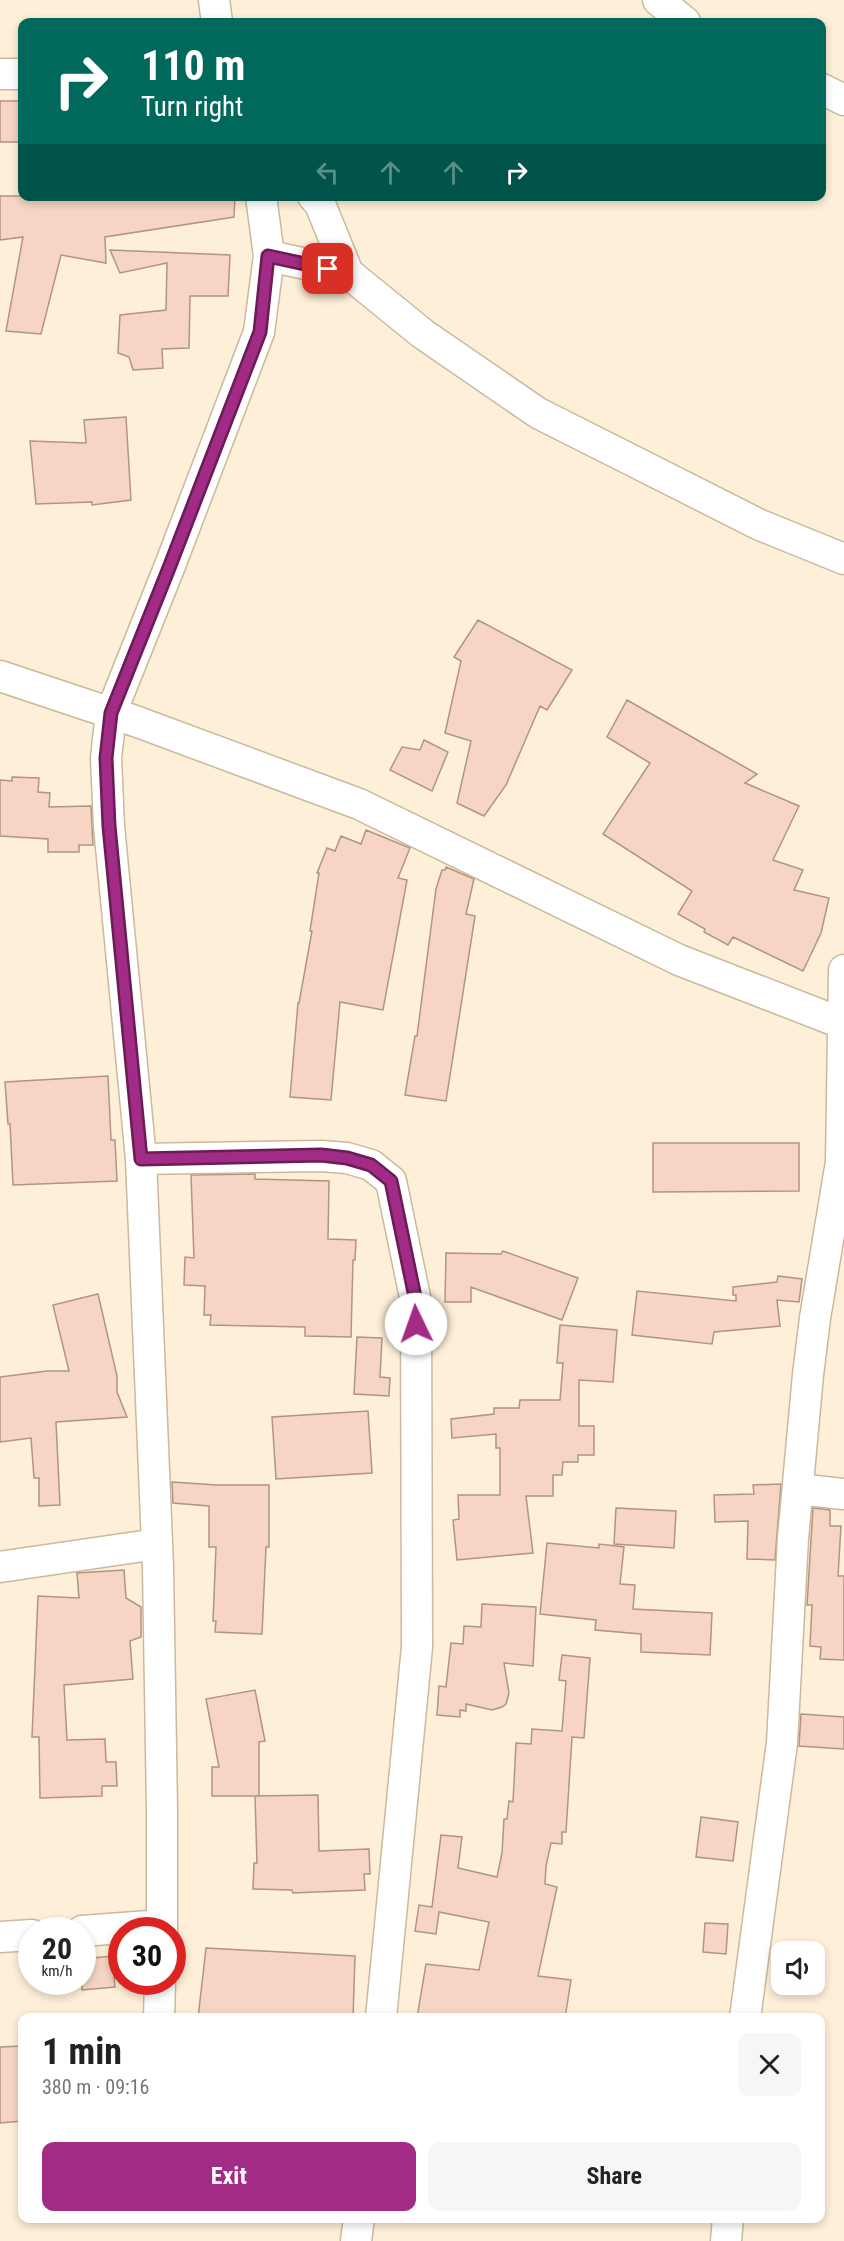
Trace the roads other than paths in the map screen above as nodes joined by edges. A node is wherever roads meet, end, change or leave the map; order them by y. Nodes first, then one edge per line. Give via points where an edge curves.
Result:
1 (214, 0) edge
2 (658, 0) edge
3 (216, 18) edge
4 (680, 18) edge
5 (0, 74) edge
6 (18, 74) edge
7 (826, 91) edge
8 (844, 100) edge
9 (262, 201) edge
10 (317, 201) edge
11 (268, 256) junction
12 (348, 273) junction
13 (844, 560) edge
14 (0, 676) edge
15 (111, 713) junction
16 (844, 970) edge
17 (843, 1024) edge
18 (141, 1159) junction
19 (798, 1489) junction
20 (844, 1494) edge
21 (157, 1544) junction
22 (0, 1567) edge
23 (162, 1917) edge
24 (18, 1936) edge
25 (0, 1937) edge
26 (160, 1995) edge
27 (159, 2013) edge
28 (381, 2013) edge
29 (746, 2013) edge
30 (358, 2223) edge
31 (728, 2223) edge
32 (356, 2241) edge
33 (726, 2241) edge

1 - 3 street
2 - 4 street
5 - 6 street
7 - 8 street
9 - 11 street
10 - 12 street
11 - 12 street
11 - 15 street via 260,332
12 - 13 street via 423,334 538,414 760,525
14 - 15 street
15 - 17 street via 359,804 679,960
15 - 18 street via 106,758 109,826
16 - 17 street
17 - 19 street via 841,1162 815,1318
18 - 21 street
18 - 28 street via 321,1155 371,1165 391,1181 416,1302 417,1647
19 - 20 street
19 - 29 street via 782,1743
21 - 22 street
21 - 23 street
24 - 25 street
26 - 27 street
30 - 32 street
31 - 33 street

